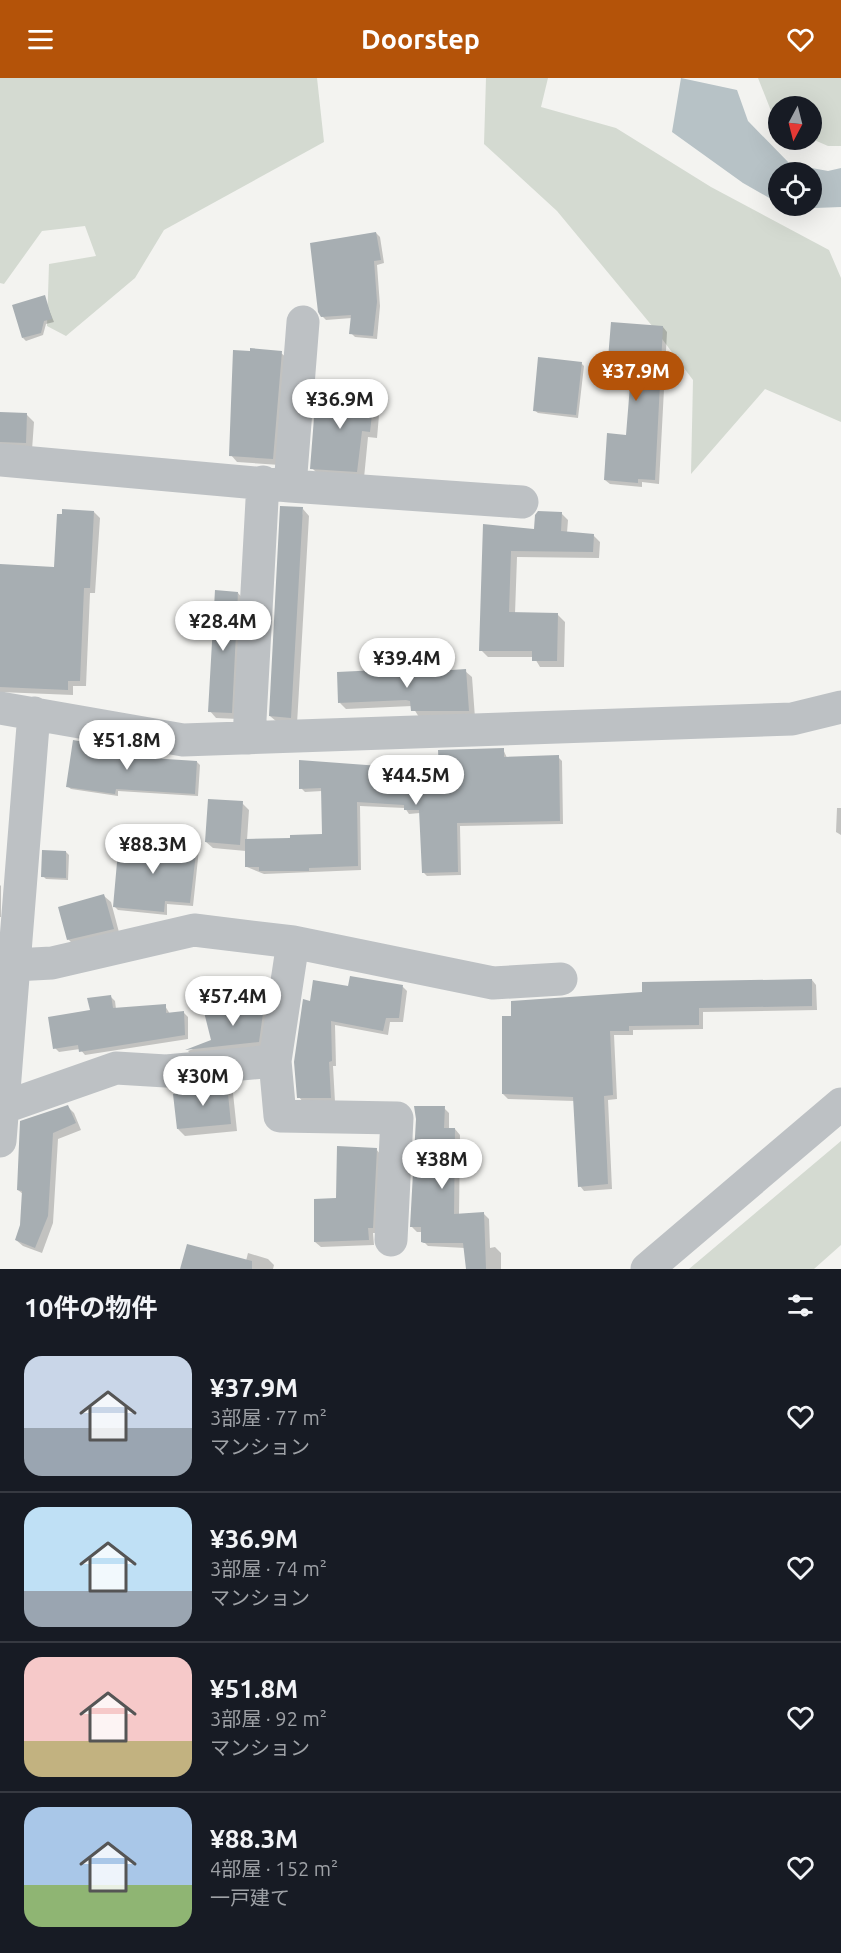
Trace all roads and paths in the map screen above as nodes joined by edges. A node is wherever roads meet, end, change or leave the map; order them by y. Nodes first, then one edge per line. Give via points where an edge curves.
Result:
1 (303, 322) dead end
2 (0, 460) edge
3 (276, 484) junction
4 (522, 502) dead end
5 (841, 707) edge
6 (0, 708) edge
7 (34, 713) junction
8 (249, 738) junction
9 (294, 942) junction
10 (14, 965) junction
11 (561, 979) dead end
12 (275, 1061) junction
13 (841, 1104) edge
14 (2, 1107) junction
15 (0, 1141) edge
16 (391, 1240) dead end
17 (646, 1269) edge

1 - 3 street
2 - 3 street
3 - 4 street
3 - 8 street
5 - 8 street via 792,719
6 - 7 street
7 - 8 street via 183,740
7 - 10 street
9 - 10 street via 194,930 52,963
9 - 11 street via 493,983
9 - 12 street
10 - 14 street
12 - 14 street via 166,1071 116,1068
12 - 16 street via 280,1116 397,1118
13 - 17 street
14 - 15 street

